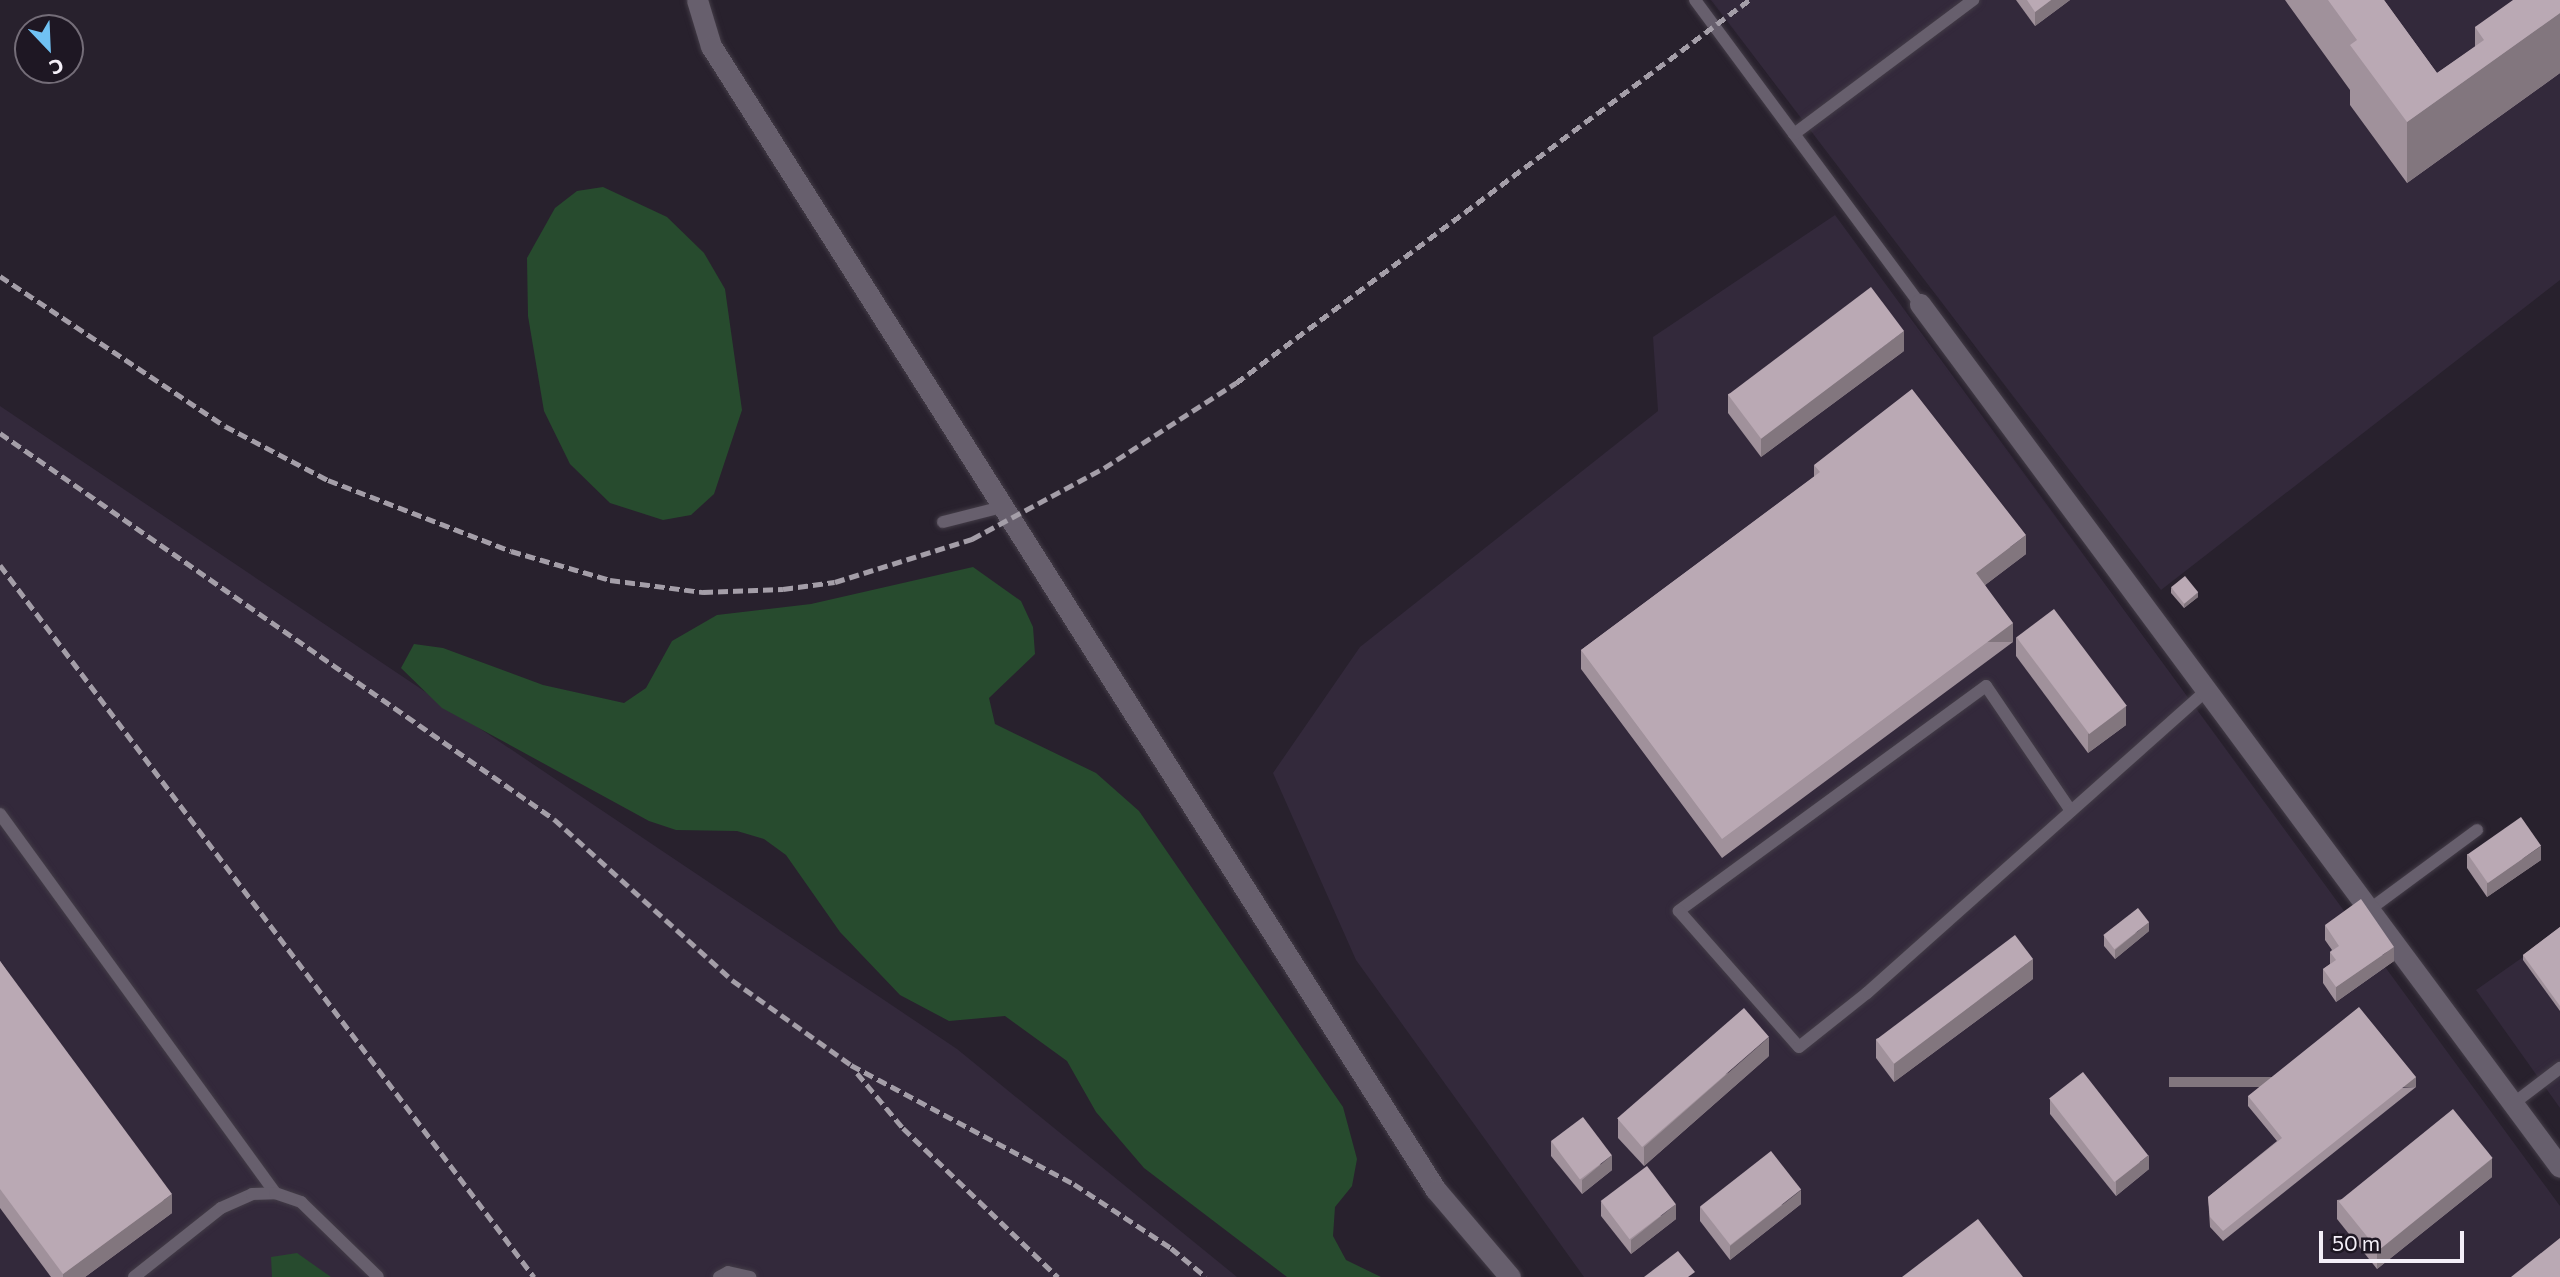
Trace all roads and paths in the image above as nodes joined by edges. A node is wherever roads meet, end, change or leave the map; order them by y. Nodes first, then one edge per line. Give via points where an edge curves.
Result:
1 (697, 0) edge
2 (1695, 0) edge
3 (1973, 0) edge
4 (1794, 134) junction
5 (1920, 304) joint
6 (1002, 507) junction
7 (943, 522) dead end
8 (2207, 690) junction
9 (2071, 811) junction
10 (0, 814) edge
11 (2477, 830) dead end
12 (2370, 909) junction
13 (2560, 1068) edge
14 (2514, 1103) junction
15 (2560, 1167) edge
16 (275, 1193) junction
17 (134, 1277) edge
18 (378, 1277) edge
19 (719, 1277) edge
20 (750, 1277) edge
21 (1510, 1277) edge

1 - 6 street via 711,47
2 - 4 lane
3 - 4 lane
4 - 5 lane
5 - 8 street
6 - 7 lane
6 - 21 street via 1436,1190
8 - 9 lane
8 - 12 street
9 - 9 lane via 1867,993 1798,1047 1679,911 1986,686
10 - 16 lane
11 - 12 lane
12 - 14 street
13 - 14 lane
14 - 15 street
16 - 17 lane via 252,1194 221,1208
16 - 18 lane via 301,1202
19 - 20 lane via 728,1272

